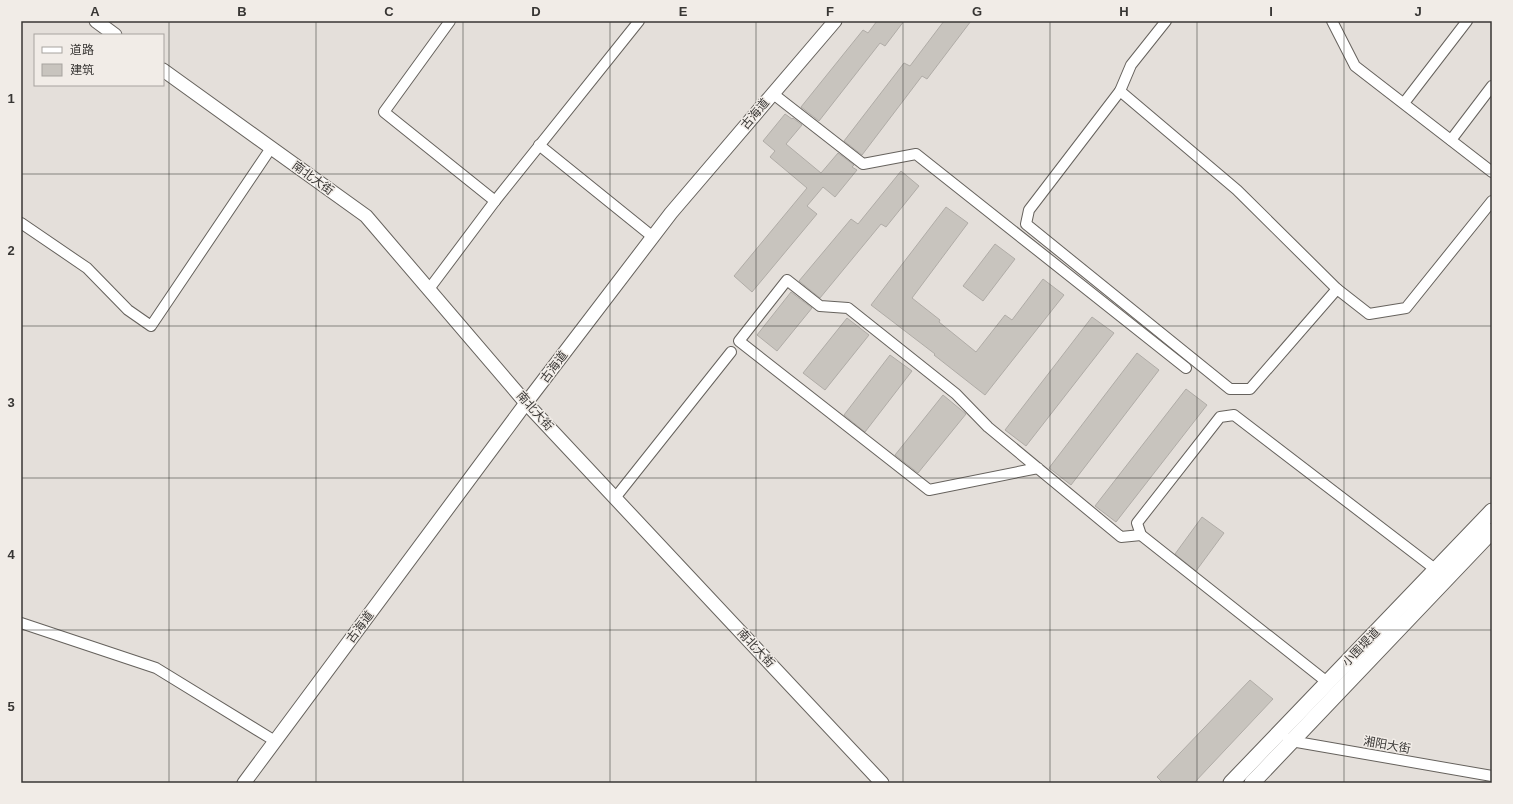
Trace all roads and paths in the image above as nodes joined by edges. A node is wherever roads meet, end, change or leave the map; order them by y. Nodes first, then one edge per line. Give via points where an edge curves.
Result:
1 (96, 21) edge
2 (450, 21) edge
3 (639, 21) edge
4 (835, 21) edge
5 (1166, 21) edge
6 (1332, 21) edge
7 (1467, 21) edge
8 (114, 34) edge
9 (164, 71) edge
10 (1492, 86) edge
11 (1120, 91) junction
12 (772, 93) junction
13 (1404, 103) junction
14 (1451, 140) junction
15 (539, 145) junction
16 (270, 148) junction
17 (1492, 172) edge
18 (1492, 200) edge
19 (495, 201) junction
20 (21, 223) edge
21 (653, 237) junction
22 (1337, 289) junction
23 (429, 290) junction
24 (731, 352) dead end
25 (1186, 368) dead end
26 (526, 403) junction
27 (1038, 468) junction
28 (615, 498) junction
29 (1492, 510) edge
30 (1492, 531) edge
31 (1141, 535) junction
32 (1435, 569) junction
33 (21, 623) edge
34 (1327, 682) junction
35 (1286, 737) junction
36 (275, 740) junction
37 (1492, 776) edge
38 (244, 783) edge
39 (882, 783) edge
40 (1231, 783) edge
41 (1252, 783) edge

1 - 8 street
2 - 19 street via 384,112
3 - 15 street
4 - 12 street, 古海道
5 - 11 street via 1132,65
6 - 13 street via 1355,66
7 - 13 street
9 - 16 street, 南北大街
10 - 14 street
11 - 22 street via 1237,190
11 - 22 street via 1028,210 1026,224 1230,389 1250,389
12 - 21 street, 古海道
12 - 25 street via 863,164 916,154
13 - 14 street
14 - 17 street
15 - 19 street
15 - 21 street
16 - 20 street via 151,326 128,310 87,268
16 - 23 street, 南北大街 via 366,216
18 - 22 street via 1406,308 1369,314
19 - 23 street
21 - 26 street, 古海道
23 - 26 street, 南北大街
24 - 28 street
26 - 28 street, 南北大街
26 - 36 street, 古海道
27 - 27 street via 988,426 956,394 848,308 820,306 787,280 739,341 929,490
27 - 31 street via 1121,537
28 - 39 street, 南北大街
29 - 32 main road, 小围堤道
30 - 35 main road, 小围堤道
31 - 32 street via 1137,523 1220,417 1234,415
31 - 34 street
32 - 34 main road, 小围堤道
33 - 36 street via 156,668
34 - 35 main road, 小围堤道
35 - 37 street, 湘阳大街
35 - 40 main road, 小围堤道
35 - 41 main road, 小围堤道
36 - 38 street, 古海道

